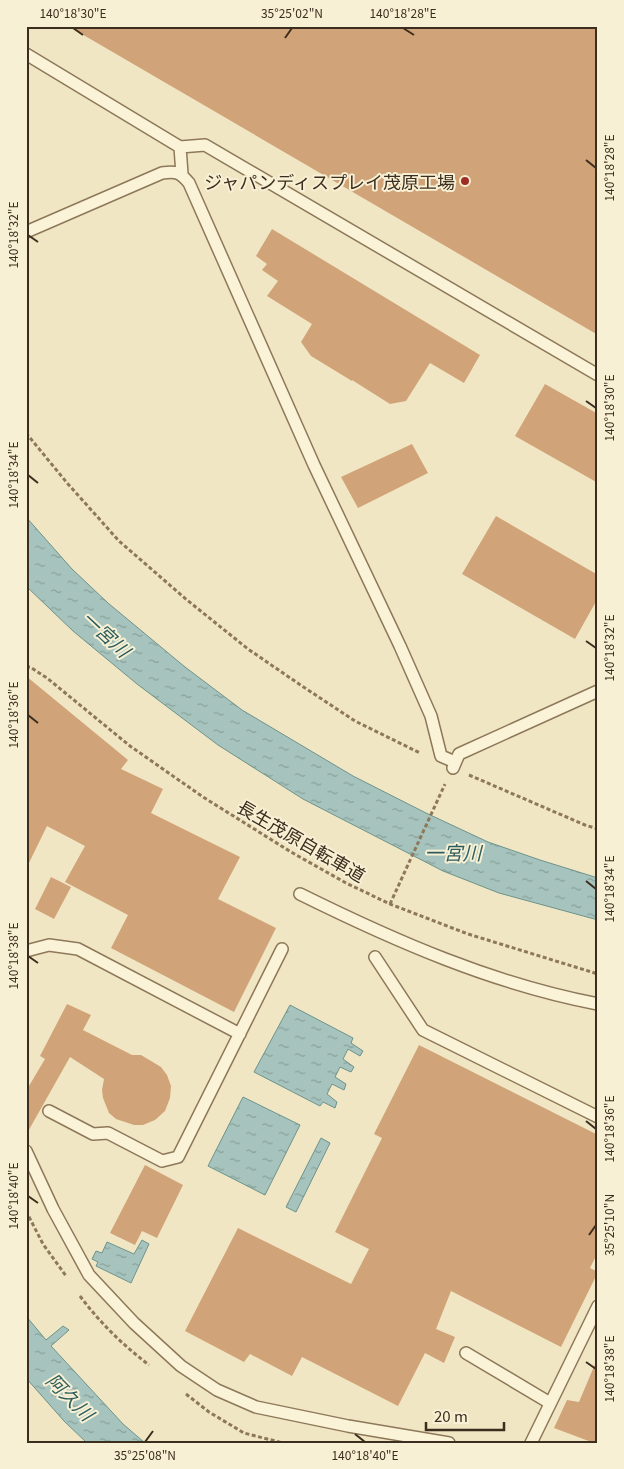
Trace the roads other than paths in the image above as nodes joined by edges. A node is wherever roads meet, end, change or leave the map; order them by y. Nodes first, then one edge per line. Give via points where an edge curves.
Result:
1 (26, 54) edge
2 (180, 147) junction
3 (182, 174) junction
4 (26, 232) edge
5 (598, 375) edge
6 (598, 691) edge
7 (300, 894) dead end
8 (282, 949) dead end
9 (26, 951) edge
10 (375, 957) dead end
11 (598, 1004) edge
12 (240, 1034) junction
13 (49, 1111) dead end
14 (598, 1117) edge
15 (26, 1150) edge
16 (598, 1306) edge
17 (466, 1353) dead end
18 (550, 1403) junction
19 (449, 1443) edge
20 (530, 1443) edge

1 - 2 lane
2 - 3 lane
2 - 5 lane via 205,145
3 - 4 lane via 174,171 162,173
3 - 6 lane via 189,183 310,456 400,646 431,716 441,756 454,765 459,754
7 - 11 lane via 430,954 548,993
8 - 12 lane
9 - 12 lane via 49,945 78,949
10 - 14 lane via 423,1030
12 - 13 lane via 178,1157 162,1161 108,1133 93,1134
15 - 19 lane via 89,1275 181,1366 217,1390 256,1407
16 - 18 lane
17 - 18 lane
18 - 20 lane

